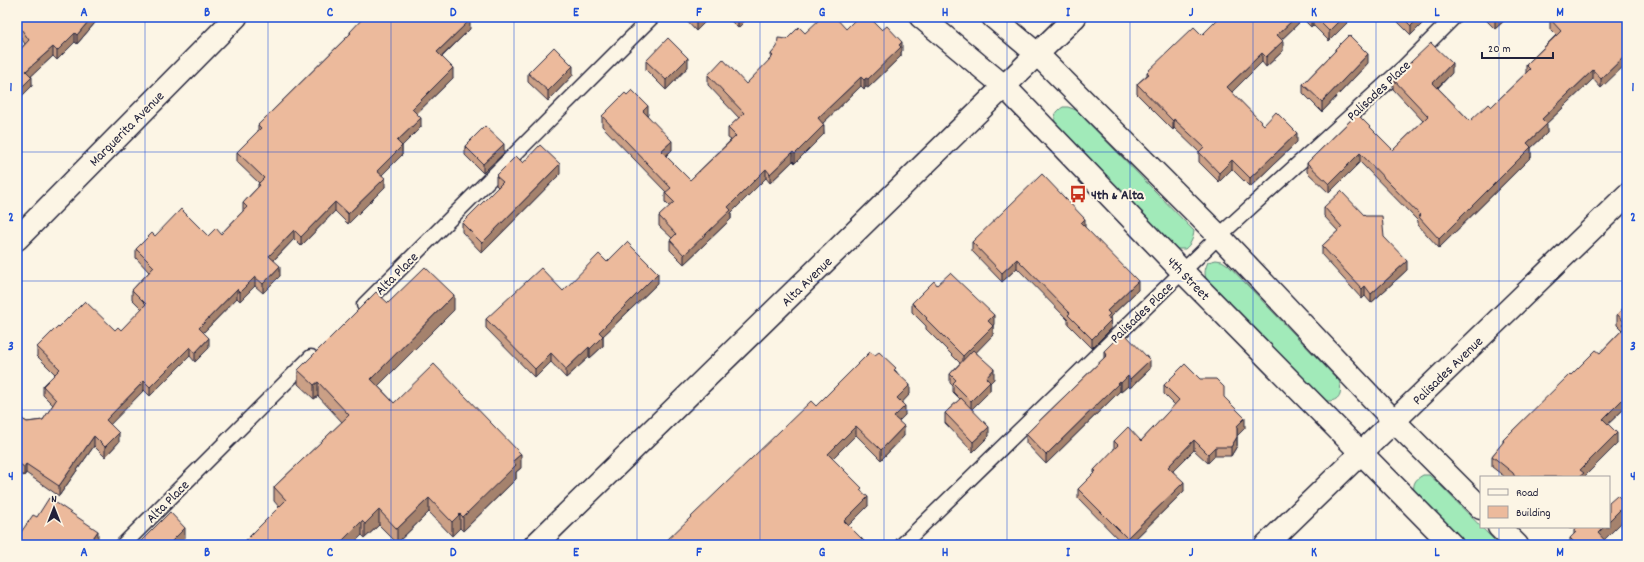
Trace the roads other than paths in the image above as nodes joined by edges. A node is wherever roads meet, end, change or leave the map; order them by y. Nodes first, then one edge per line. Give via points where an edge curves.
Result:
1 (236, 17) edge
2 (652, 17) edge
3 (921, 17) edge
4 (993, 17) edge
5 (1075, 17) edge
6 (1454, 17) edge
7 (1037, 54) junction
8 (1005, 87) junction
9 (1627, 195) edge
10 (1219, 236) junction
11 (17, 239) edge
12 (1183, 272) junction
13 (354, 315) edge
14 (320, 348) edge
15 (1394, 421) junction
16 (1360, 453) junction
17 (1480, 507) edge
18 (1500, 528) edge
19 (123, 545) edge
20 (535, 545) edge
21 (902, 545) edge
22 (1266, 545) edge
23 (1452, 545) edge
24 (1517, 545) edge

1 - 11 street, Marguerita Avenue
2 - 13 lane, Alta Place
3 - 8 street, 4th Street
4 - 7 street
5 - 7 street, Alta Avenue
6 - 10 lane, Palisades Place via 1404,67
7 - 8 street, Alta Avenue
7 - 10 street
8 - 12 street, 4th Street
8 - 20 street, Alta Avenue
9 - 15 street, Palisades Avenue
10 - 12 lane, Palisades Place
10 - 15 street
12 - 16 street, 4th Street
12 - 21 lane, Palisades Place
14 - 19 lane, Alta Place
15 - 16 street, Palisades Avenue
15 - 17 street
16 - 22 street, Palisades Avenue
16 - 23 street, 4th Street
18 - 24 street

